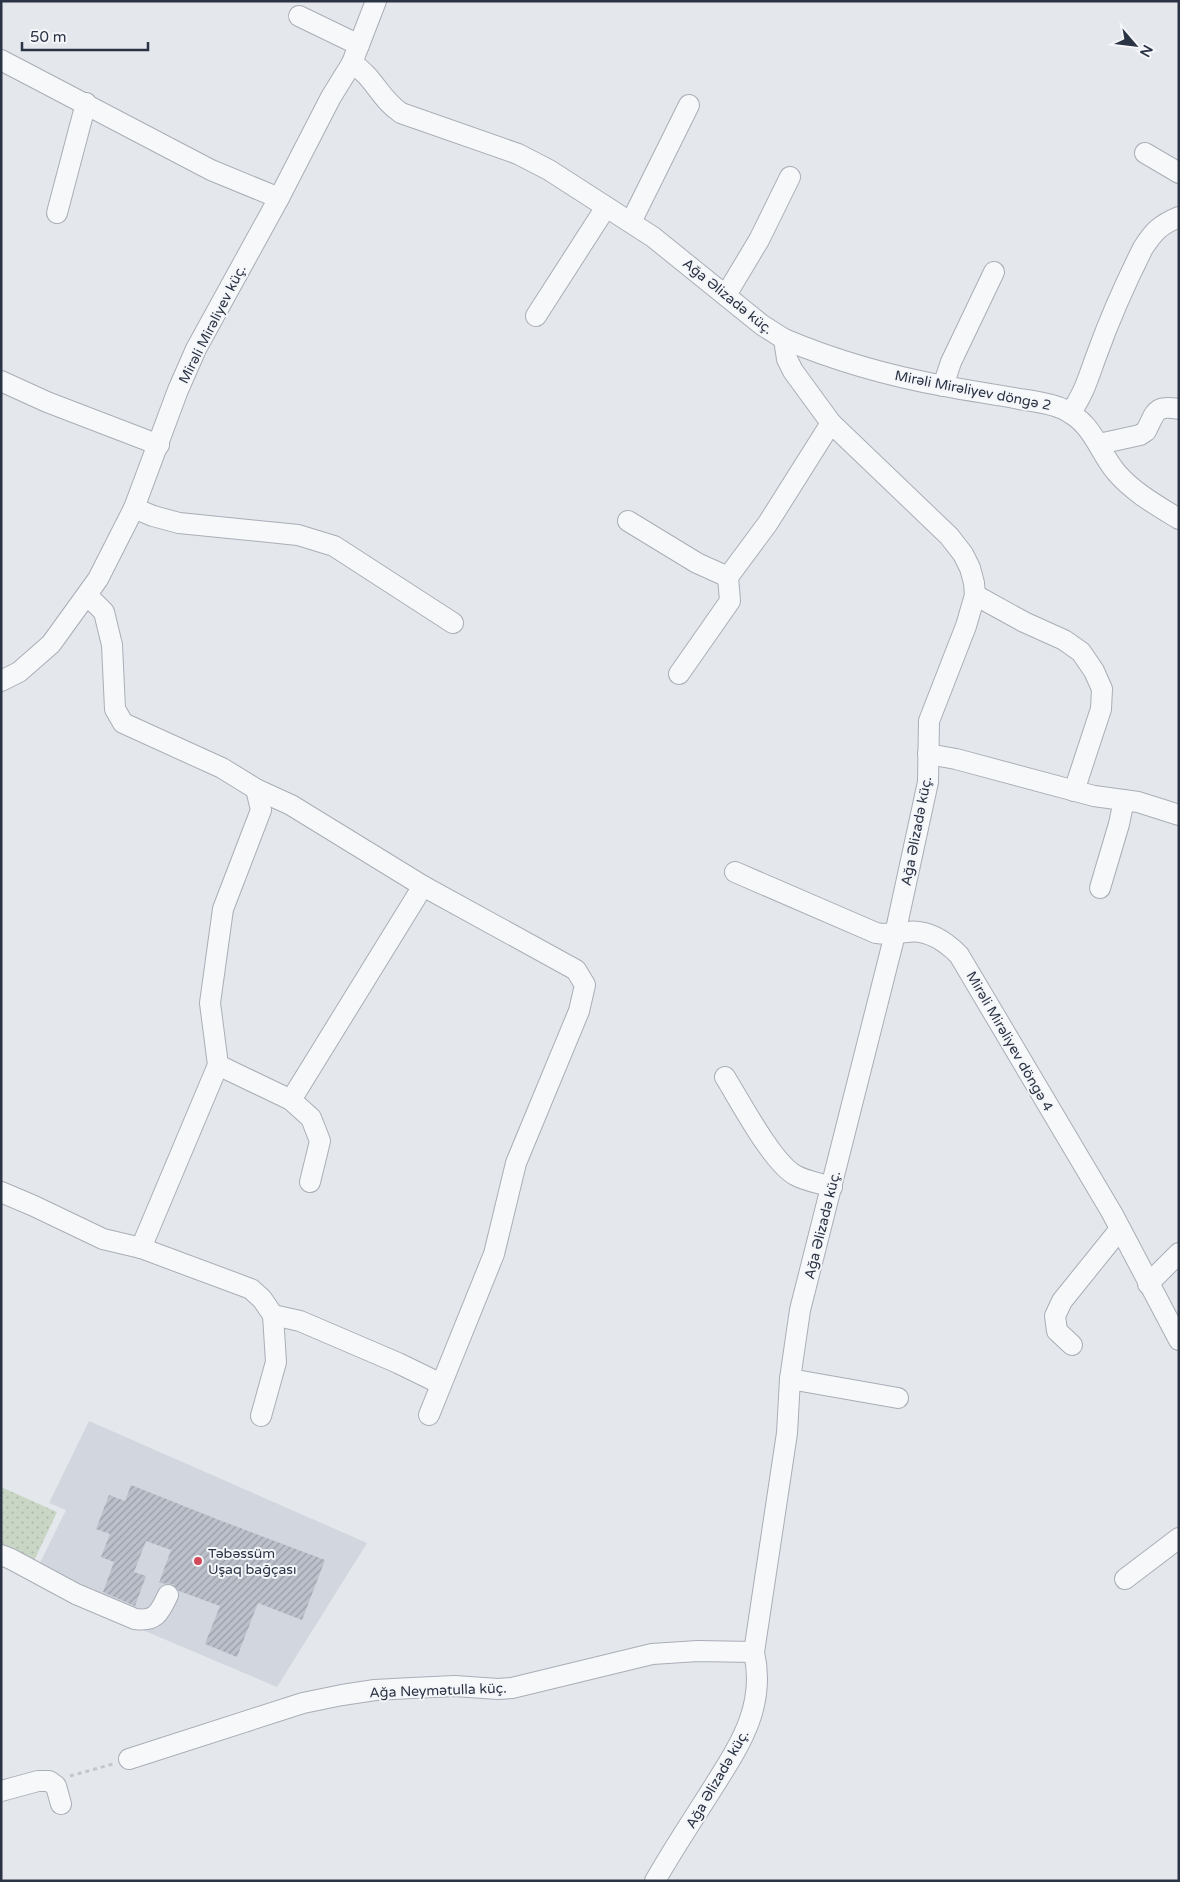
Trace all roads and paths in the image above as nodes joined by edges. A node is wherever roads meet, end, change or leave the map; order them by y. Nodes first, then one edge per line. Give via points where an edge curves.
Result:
1 (376, 1) edge
2 (299, 16) dead end
3 (360, 45) junction
4 (1, 60) edge
5 (352, 63) junction
6 (86, 103) junction
7 (689, 105) dead end
8 (1145, 153) dead end
9 (1179, 173) edge
10 (790, 176) dead end
11 (279, 198) junction
12 (606, 207) junction
13 (58, 213) dead end
14 (1179, 217) edge
15 (631, 222) junction
16 (994, 272) dead end
17 (726, 295) junction
18 (536, 316) dead end
19 (784, 340) junction
20 (1, 381) edge
21 (943, 386) junction
22 (1179, 409) edge
23 (1070, 413) junction
24 (832, 423) junction
25 (1099, 444) junction
26 (158, 445) junction
27 (134, 508) junction
28 (1179, 520) edge
29 (628, 521) dead end
30 (728, 577) junction
31 (87, 595) junction
32 (975, 595) junction
33 (452, 623) dead end
34 (679, 674) dead end
35 (1, 681) edge
36 (928, 754) junction
37 (256, 790) junction
38 (1074, 791) junction
39 (1124, 800) junction
40 (1179, 816) edge
41 (735, 872) dead end
42 (423, 886) junction
43 (1100, 888) dead end
44 (895, 934) junction
45 (218, 1065) junction
46 (725, 1077) dead end
47 (291, 1100) junction
48 (310, 1182) dead end
49 (832, 1187) junction
50 (1, 1192) edge
51 (1120, 1229) junction
52 (141, 1248) junction
53 (1179, 1253) edge
54 (1148, 1284) junction
55 (273, 1315) junction
56 (1179, 1340) edge
57 (1072, 1344) dead end
58 (790, 1380) junction
59 (441, 1384) junction
60 (898, 1398) dead end
61 (429, 1415) dead end
62 (262, 1416) dead end
63 (1179, 1538) edge
64 (1, 1555) edge
65 (1125, 1579) dead end
66 (168, 1595) dead end
67 (754, 1652) junction
68 (128, 1760) joint
69 (1, 1791) edge
70 (58, 1795) joint
71 (655, 1881) edge

1 - 3 street, Mirəli Mirəliyev küç.
2 - 3 street
3 - 5 street, Mirəli Mirəliyev küç.
4 - 6 street
5 - 11 street, Mirəli Mirəliyev küç.
5 - 12 street, Ağa Əlizadə küç. via 371,78 389,105 401,113 518,154
6 - 11 street via 211,170
6 - 13 street
7 - 15 street
8 - 9 street
10 - 17 street via 760,240
11 - 26 street, Mirəli Mirəliyev küç. via 196,349
12 - 15 street, Ağa Əlizadə küç.
12 - 18 street
14 - 23 street via 1162,224 1143,248 1080,401
15 - 17 street, Ağa Əlizadə küç.
16 - 21 street
17 - 19 street, Ağa Əlizadə küç.
19 - 21 street, Mirəli Mirəliyev döngə 2 via 881,372
19 - 24 street, Ağa Əlizadə küç. via 792,371
20 - 26 street
21 - 23 street, Mirəli Mirəliyev döngə 2 via 1044,403
22 - 25 street via 1160,408 1146,431
23 - 25 street, Mirəli Mirəliyev döngə 2 via 1088,428
24 - 30 street via 768,523
24 - 32 street, Ağa Əlizadə küç. via 949,536 970,568
25 - 28 street, Mirəli Mirəliyev döngə 2 via 1114,470 1128,485
26 - 27 street, Mirəli Mirəliyev küç.
27 - 31 street, Mirəli Mirəliyev küç.
27 - 33 street via 179,523 298,535 334,546
29 - 30 street via 697,563
30 - 34 street via 730,601
31 - 35 street, Mirəli Mirəliyev küç. via 51,644 19,672
31 - 37 street via 104,612 112,645 115,709 123,723 222,768
32 - 36 street, Ağa Əlizadə küç. via 929,721
32 - 38 street via 1064,640 1081,652 1094,671 1102,689 1101,709
36 - 38 street
36 - 44 street, Ağa Əlizadə küç. via 928,782
37 - 42 street via 291,805
37 - 45 street via 261,810 223,909 210,1004
38 - 39 street
39 - 40 street
39 - 43 street
41 - 44 street, Mirəli Mirəliyev döngə 4 via 865,929 885,935
42 - 47 street
42 - 59 street via 576,970 585,985 579,1011 516,1163 494,1254
44 - 49 street, Ağa Əlizadə küç.
44 - 51 street, Mirəli Mirəliyev döngə 4 via 918,931 930,934 959,955
45 - 47 street
45 - 52 street
46 - 49 street via 785,1168 795,1176
47 - 48 street via 311,1118 320,1141
49 - 58 street, Ağa Əlizadə küç. via 800,1310
50 - 52 street via 103,1239
51 - 54 street, Mirəli Mirəliyev döngə 4
51 - 57 street via 1062,1301 1056,1316 1057,1331
52 - 55 street via 251,1289
53 - 54 street
54 - 56 street, Mirəli Mirəliyev döngə 4
55 - 59 street via 300,1321
55 - 62 street via 276,1362
58 - 60 street
58 - 67 street, Ağa Əlizadə küç. via 788,1433
59 - 61 street
63 - 65 street
64 - 66 street via 76,1594 135,1619 153,1618
67 - 68 street, Ağa Neymətulla küç. via 652,1654 512,1688 455,1686 342,1695 303,1703
67 - 71 street, Ağa Əlizadə küç. via 758,1669 757,1692 746,1732
68 - 70 path via 72,1775
69 - 70 street via 49,1780

